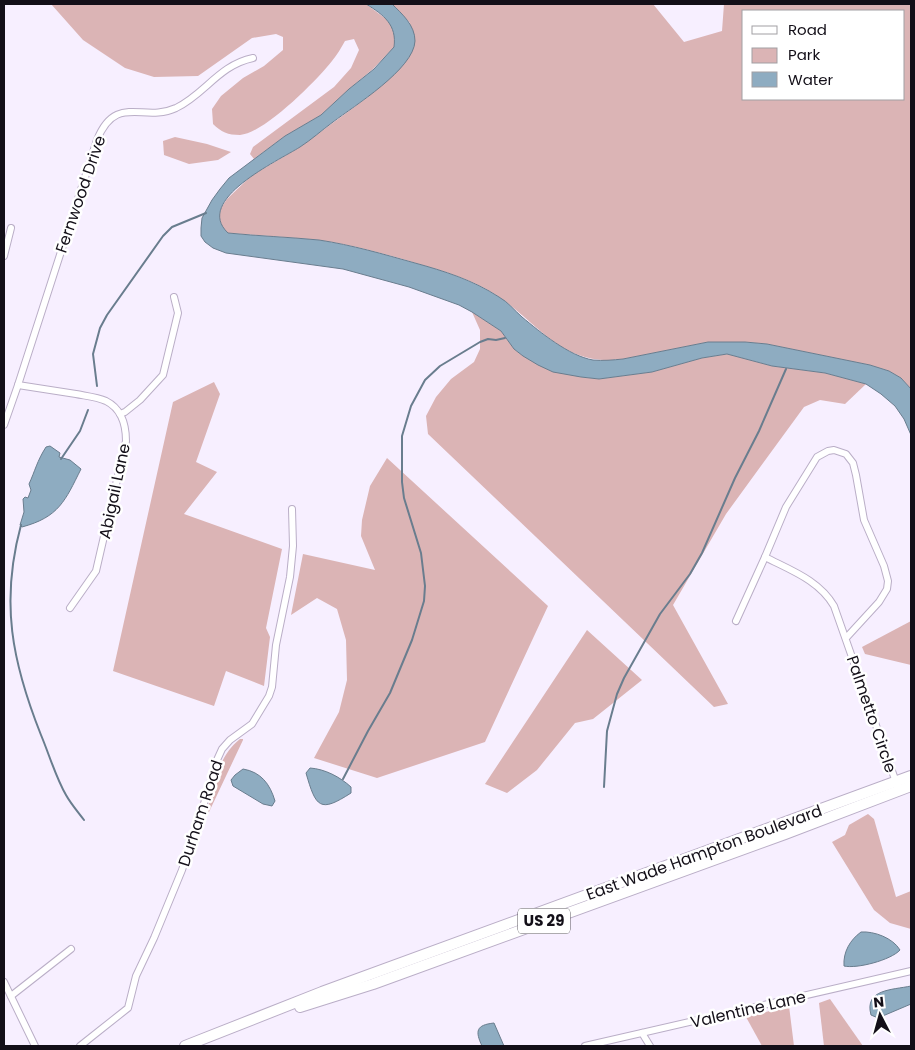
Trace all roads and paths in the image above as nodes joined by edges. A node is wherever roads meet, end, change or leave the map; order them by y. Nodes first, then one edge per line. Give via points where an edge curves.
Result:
1 (253, 58) dead end
2 (11, 228) dead end
3 (6, 243) edge
4 (4, 256) edge
5 (174, 296) dead end
6 (18, 385) junction
7 (120, 414) junction
8 (4, 425) edge
9 (292, 509) dead end
10 (764, 557) junction
11 (70, 608) dead end
12 (736, 621) dead end
13 (846, 638) junction
14 (911, 776) edge
15 (897, 786) junction
16 (911, 786) edge
17 (71, 949) dead end
18 (911, 971) edge
19 (4, 982) edge
20 (11, 996) junction
21 (642, 1033) junction
22 (35, 1046) edge
23 (80, 1046) edge
24 (185, 1046) edge
25 (585, 1046) edge
26 (650, 1046) edge

1 - 6 street, Fernwood Drive via 239,61 175,108 117,114 104,125
2 - 3 street
3 - 4 street
5 - 7 street via 178,313 163,374 140,400
6 - 7 street via 107,401
6 - 8 street, Fernwood Drive
7 - 11 street, Abigail Lane via 126,429 126,441 100,557 94,576
9 - 23 street, Durham Road via 290,577 269,696 252,724 230,740 217,760 182,870 136,976 128,1008
10 - 12 street
10 - 13 street, Palmetto Circle via 816,583 834,606
10 - 13 street, Palmetto Circle via 786,507 817,457 834,450 846,454 853,463 864,520 888,581 879,602
13 - 15 street, Palmetto Circle
14 - 15 main road, East Wade Hampton Boulevard / US 29
15 - 16 main road, East Wade Hampton Boulevard / US 29
15 - 24 main road, East Wade Hampton Boulevard / US 29
17 - 20 street
18 - 21 street, Valentine Lane
19 - 20 street
20 - 22 street
21 - 25 street, Valentine Lane
21 - 26 street

